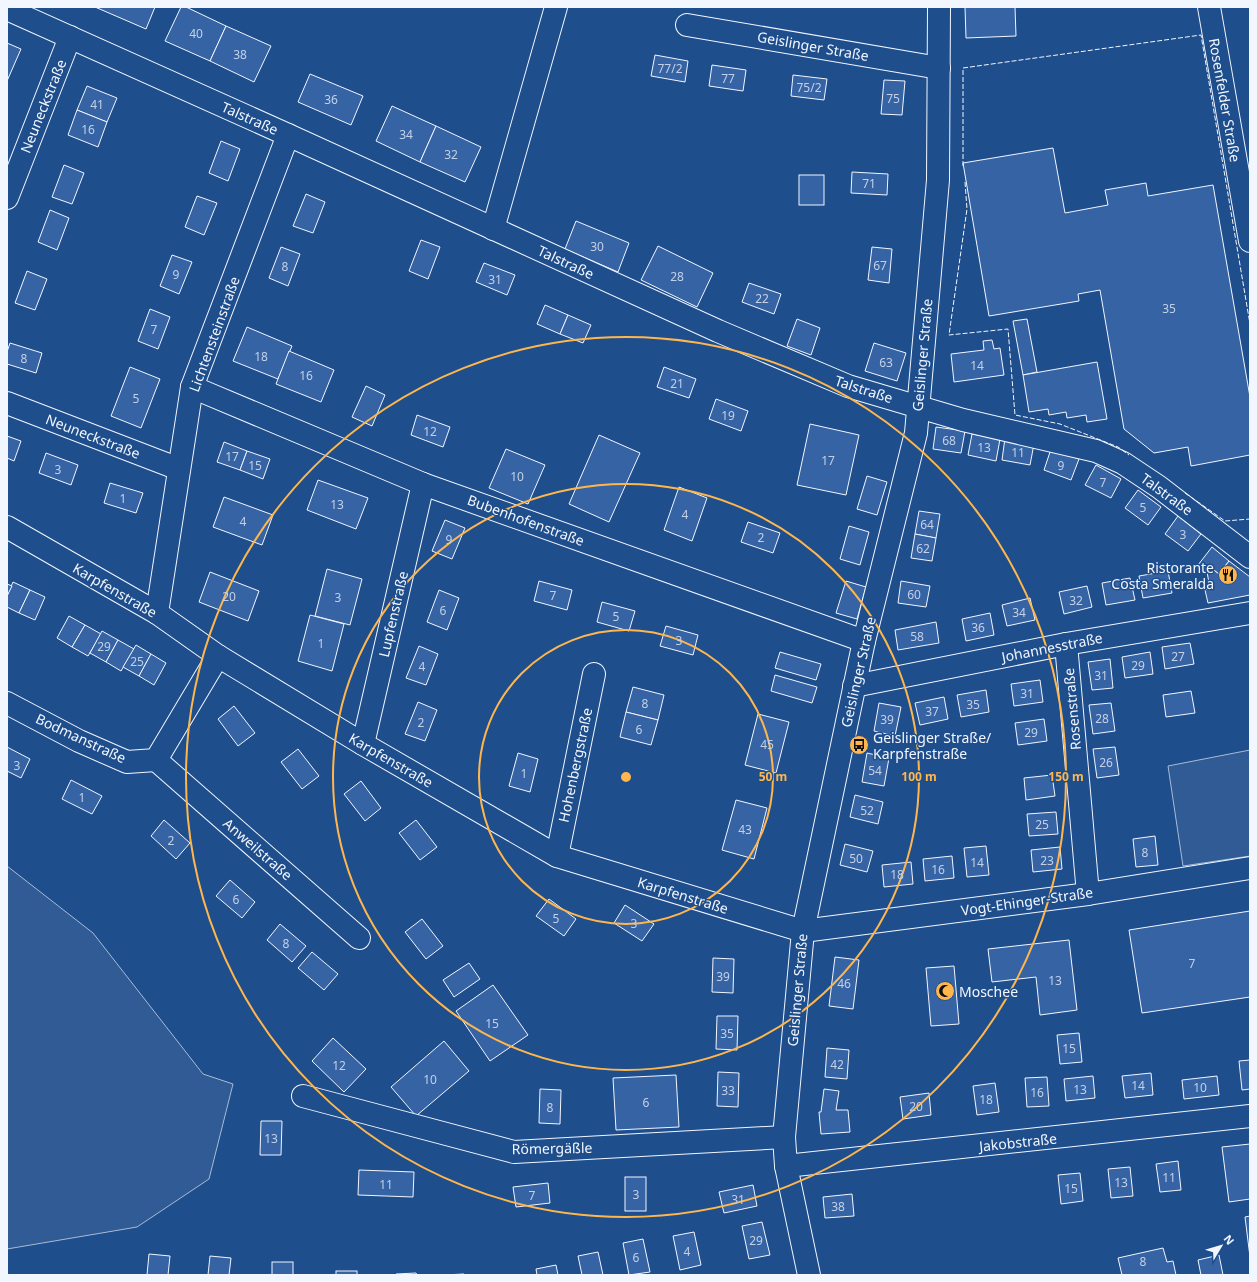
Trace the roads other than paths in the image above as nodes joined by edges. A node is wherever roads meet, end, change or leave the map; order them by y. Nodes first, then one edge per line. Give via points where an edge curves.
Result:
1 (556, 7) edge
2 (940, 7) edge
3 (1209, 7) edge
4 (7, 9) edge
5 (687, 25) dead end
6 (70, 37) junction
7 (939, 68) junction
8 (288, 135) junction
9 (7, 198) edge
10 (493, 229) junction
11 (1250, 241) edge
12 (192, 387) junction
13 (7, 403) edge
14 (918, 406) junction
15 (179, 469) junction
16 (423, 484) junction
17 (7, 527) edge
18 (1250, 557) edge
19 (157, 613) junction
20 (1250, 613) edge
21 (864, 641) junction
22 (1066, 644) junction
23 (218, 656) junction
24 (594, 674) dead end
25 (854, 686) junction
26 (7, 703) edge
27 (362, 744) junction
28 (156, 760) junction
29 (556, 856) junction
30 (1250, 868) edge
31 (1088, 894) junction
32 (803, 931) junction
33 (359, 938) dead end
34 (303, 1096) dead end
35 (1250, 1116) edge
36 (784, 1137) junction
37 (786, 1166) junction
38 (809, 1275) edge

1 - 10 street
2 - 7 street, Geislinger Straße
3 - 11 street, Rosenfelder Straße
4 - 6 street, Talstraße
5 - 7 street, Geislinger Straße
6 - 8 street, Talstraße
6 - 9 street, Neuneckstraße
7 - 14 street, Geislinger Straße via 938,180
8 - 10 street, Talstraße
8 - 12 street, Lichtensteinstraße
10 - 14 street, Talstraße via 725,334 848,386
12 - 15 street, Lichtensteinstraße
12 - 16 street, Bubenhofenstraße
13 - 15 street, Neuneckstraße
14 - 18 street, Talstraße via 962,420 1096,451 1123,463 1159,487
14 - 21 street, Geislinger Straße via 916,433
15 - 19 street, Lichtensteinstraße
16 - 21 street, Bubenhofenstraße
16 - 27 street, Lupfenstraße
17 - 19 street, Karpfenstraße
19 - 23 street, Karpfenstraße
20 - 22 street, Johannesstraße
21 - 25 street, Geislinger Straße
22 - 25 street, Johannesstraße
22 - 31 street, Rosenstraße
23 - 27 street, Karpfenstraße
23 - 28 street
24 - 29 street, Hohenbergstraße
25 - 32 street, Geislinger Straße
26 - 28 street, Bodmanstraße via 79,741 127,762
27 - 29 street, Karpfenstraße
28 - 33 street, Anweilstraße
29 - 32 street, Karpfenstraße
30 - 31 street, Vogt-Ehinger-Straße
31 - 32 street, Vogt-Ehinger-Straße
32 - 36 street, Geislinger Straße
34 - 36 street, Römergäßle via 514,1152
35 - 37 street, Jakobstraße
36 - 37 street, Geislinger Straße
37 - 38 street, Geislinger Straße

